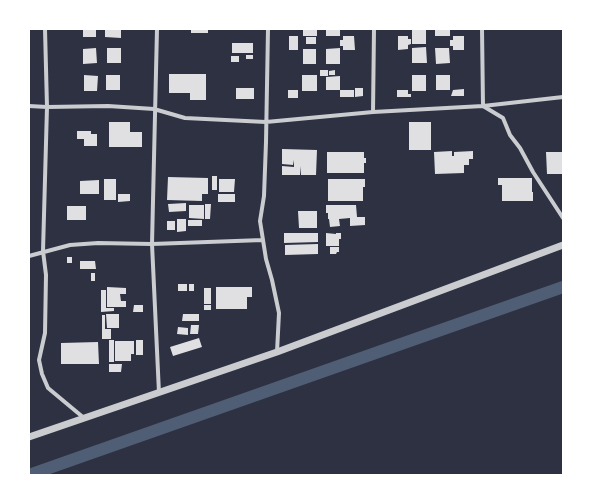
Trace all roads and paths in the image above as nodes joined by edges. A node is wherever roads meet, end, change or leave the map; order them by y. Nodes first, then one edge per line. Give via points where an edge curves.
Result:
1 (45, 29) edge
2 (157, 29) edge
3 (268, 29) edge
4 (374, 29) edge
5 (482, 29) edge
6 (563, 97) edge
7 (29, 106) edge
8 (483, 106) junction
9 (47, 107) junction
10 (154, 108) junction
11 (373, 112) junction
12 (266, 122) junction
13 (563, 218) edge
14 (263, 240) junction
15 (152, 244) junction
16 (563, 245) edge
17 (43, 251) junction
18 (29, 256) edge
19 (277, 352) junction
20 (159, 393) junction
21 (84, 418) junction
22 (29, 437) edge

1 - 9 street
2 - 10 street
3 - 12 street
4 - 11 street
5 - 8 street
6 - 8 street
7 - 9 street
8 - 11 street
8 - 13 street via 503,118 510,134
9 - 10 street
9 - 17 street
10 - 12 street via 185,118
10 - 15 street
11 - 12 street
12 - 14 street via 264,196 260,221
14 - 15 street
14 - 19 street via 279,313
15 - 17 street via 98,243 70,245
15 - 20 street
16 - 19 street
17 - 18 street
17 - 21 street via 46,275 44,333 39,360 42,374 48,388
19 - 20 street
20 - 21 street
21 - 22 street

